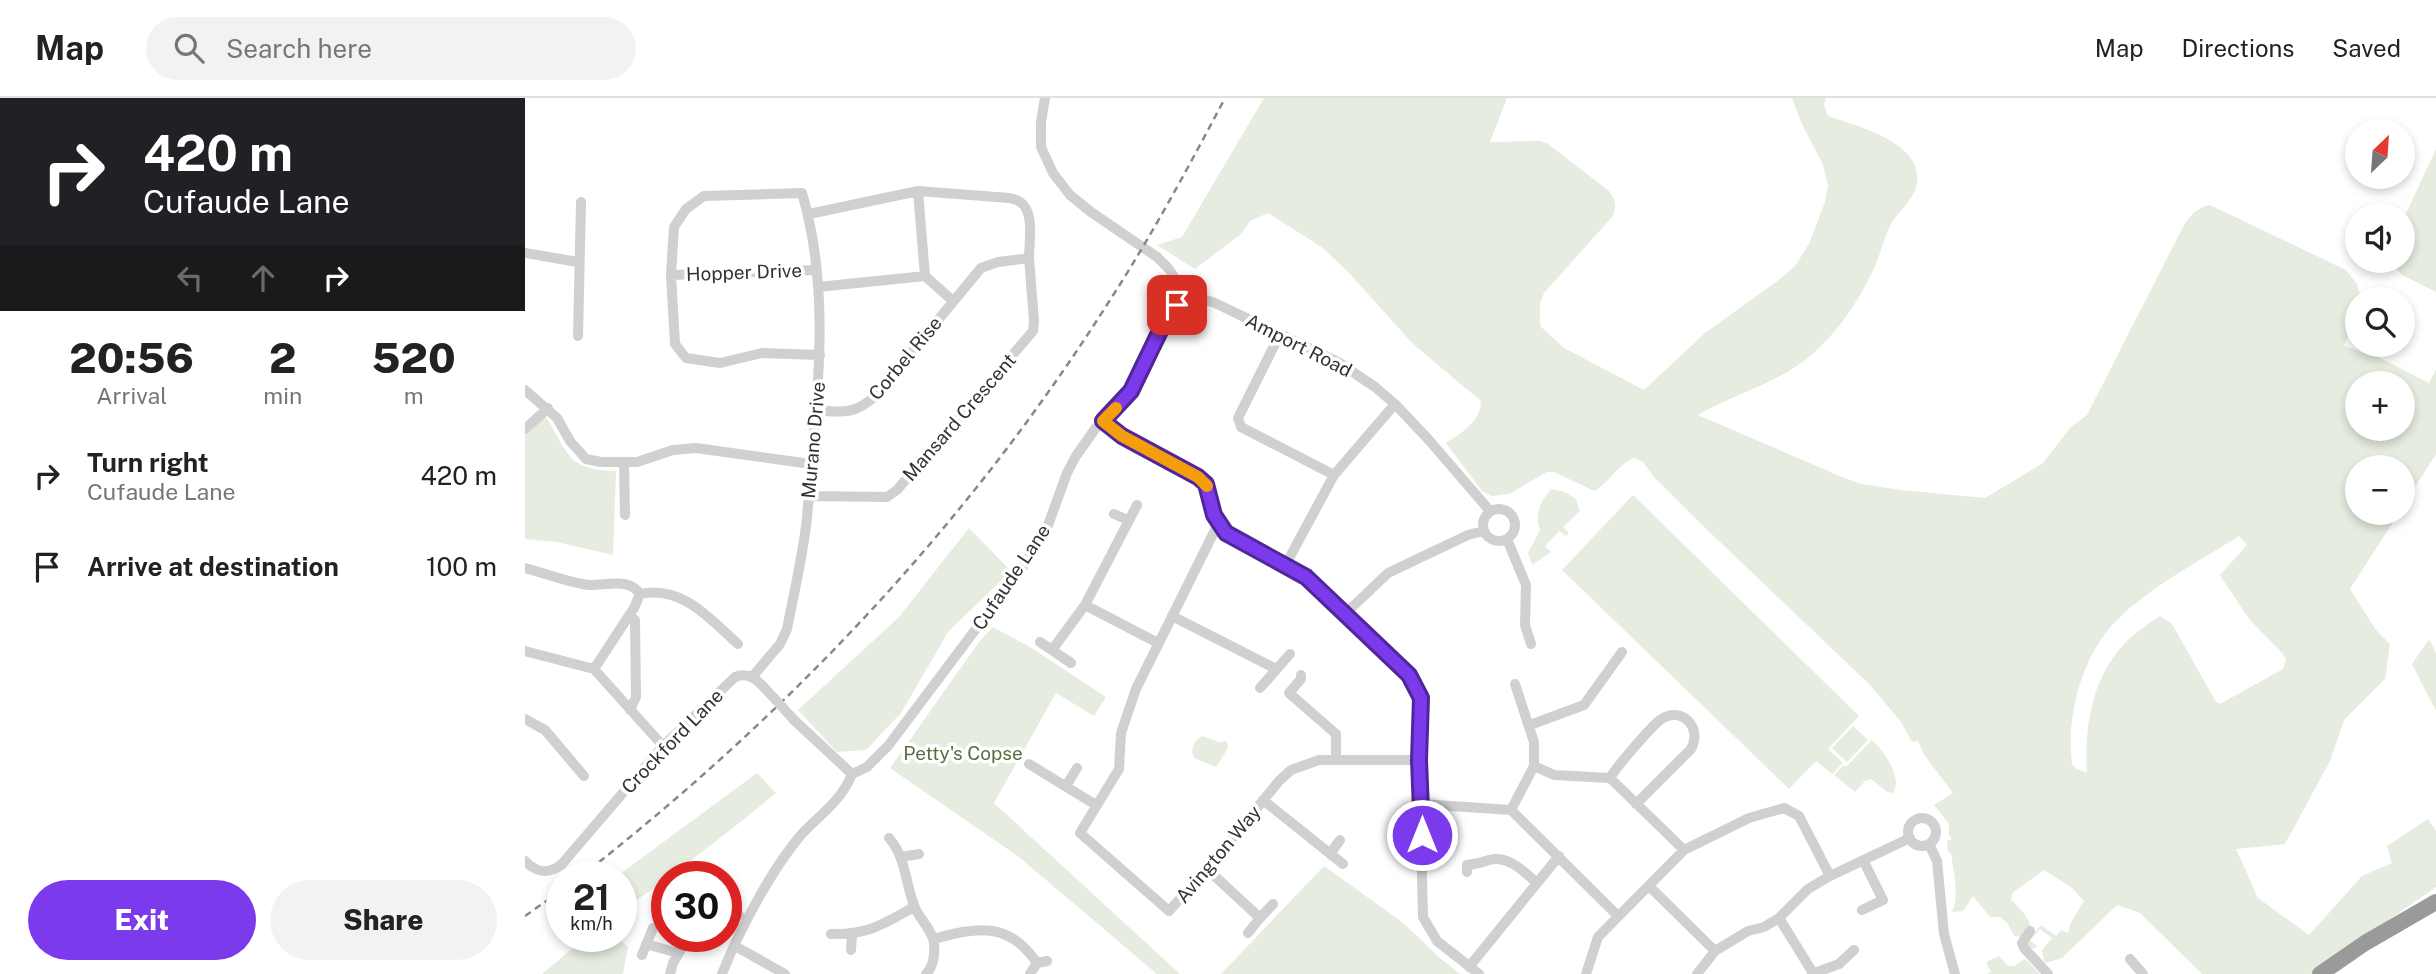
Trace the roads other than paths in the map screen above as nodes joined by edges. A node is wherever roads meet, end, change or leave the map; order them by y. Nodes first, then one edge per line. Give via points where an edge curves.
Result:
1 (1045, 98) edge
2 (918, 191) junction
3 (581, 202) dead end
4 (809, 214) junction
5 (525, 253) edge
6 (1029, 258) junction
7 (578, 262) junction
8 (816, 270) junction
9 (671, 275) junction
10 (925, 276) junction
11 (818, 286) junction
12 (1179, 299) junction
13 (953, 301) junction
14 (1280, 334) junction
15 (578, 335) dead end
16 (820, 355) junction
17 (525, 390) edge
18 (1395, 404) junction
19 (548, 408) junction
20 (816, 410) junction
21 (1103, 421) junction
22 (525, 429) edge
23 (624, 462) junction
24 (811, 464) junction
25 (1334, 475) junction
26 (808, 496) junction
27 (1137, 505) dead end
28 (1490, 510) junction
29 (1114, 514) dead end
30 (625, 515) dead end
31 (1129, 520) junction
32 (1218, 524) junction
33 (1483, 531) junction
34 (1507, 539) junction
35 (1285, 566) junction
36 (525, 568) edge
37 (640, 594) junction
38 (1085, 605) junction
39 (1346, 613) junction
40 (630, 615) junction
41 (1172, 616) junction
42 (1040, 642) dead end
43 (1157, 643) junction
44 (738, 644) dead end
45 (1531, 644) dead end
46 (1052, 650) junction
47 (525, 651) edge
48 (1622, 652) dead end
49 (1290, 654) dead end
50 (1071, 663) dead end
51 (1276, 668) junction
52 (594, 669) junction
53 (1300, 675) dead end
54 (753, 676) junction
55 (1515, 684) dead end
56 (1260, 688) dead end
57 (630, 710) junction
58 (525, 719) edge
59 (1530, 725) junction
60 (663, 746) junction
61 (1336, 759) junction
62 (1419, 760) junction
63 (1029, 764) dead end
64 (1534, 766) junction
65 (1077, 768) dead end
66 (852, 774) junction
67 (584, 776) dead end
68 (1609, 778) junction
69 (1066, 786) junction
70 (1263, 800) junction
71 (1422, 804) junction
72 (1636, 804) junction
73 (1096, 805) junction
74 (1511, 810) junction
75 (889, 838) dead end
76 (1910, 838) junction
77 (1340, 840) dead end
78 (1929, 844) junction
79 (1684, 850) junction
80 (1330, 854) junction
81 (919, 855) dead end
82 (1559, 856) junction
83 (901, 857) junction
84 (1863, 860) junction
85 (525, 861) edge
86 (1343, 864) dead end
87 (1207, 869) junction
88 (1467, 873) dead end
89 (1830, 876) junction
90 (1537, 883) junction
91 (1650, 887) junction
92 (2436, 902) edge
93 (1273, 904) dead end
94 (915, 907) junction
95 (1862, 910) dead end
96 (1618, 916) junction
97 (1260, 918) junction
98 (1779, 918) junction
99 (2030, 931) dead end
100 (651, 933) edge
101 (742, 933) edge
102 (829, 933) dead end
103 (1248, 933) dead end
104 (852, 935) junction
105 (934, 939) junction
106 (646, 944) junction
107 (742, 950) edge
108 (851, 950) dead end
109 (1854, 950) dead end
110 (1715, 951) junction
111 (732, 952) edge
112 (678, 953) joint
113 (642, 955) dead end
114 (2130, 959) dead end
115 (1469, 967) junction
116 (1812, 973) edge
117 (670, 974) edge
118 (722, 974) edge
119 (785, 974) edge
120 (926, 974) edge
121 (1030, 974) edge
122 (1479, 974) edge
123 (1586, 974) edge
124 (1697, 974) edge
125 (1955, 974) edge
126 (2048, 974) edge
127 (2143, 974) edge
128 (2321, 974) edge

1 - 12 street via 1041,147 1053,173 1091,212 1157,257 1177,281
2 - 4 street, Mansard Crescent
2 - 6 street, Mansard Crescent via 1021,202 1028,210
2 - 10 street
3 - 7 street
4 - 8 street, Murano Drive
4 - 9 street, Murano Drive via 802,193 703,196 686,209 674,227
5 - 7 street
6 - 13 street via 981,268
6 - 26 street, Mansard Crescent via 1033,331 897,490 887,496
7 - 15 street
8 - 9 street, Hopper Drive
8 - 11 street, Murano Drive
9 - 16 street via 675,344 686,358 720,363 762,353
10 - 11 street
10 - 13 street, Corbel Rise
11 - 16 street, Murano Drive
12 - 14 street, Amport Road via 1215,303
12 - 21 street, Cufaude Lane via 1131,391
13 - 20 street, Corbel Rise via 865,406 853,411
14 - 18 street, Amport Road via 1338,362
14 - 25 street via 1238,418 1241,427
16 - 20 street, Murano Drive
17 - 19 street
18 - 25 street
18 - 28 street, Amport Road
19 - 22 street
19 - 23 street via 586,459
20 - 24 street, Murano Drive
21 - 32 street via 1206,484
21 - 66 street, Cufaude Lane via 1076,456 1047,528 1024,565 888,746 867,767
23 - 24 street via 696,448
23 - 30 street
24 - 26 street, Murano Drive
25 - 35 street
26 - 54 street, Murano Drive via 787,629
27 - 31 street
28 - 33 street via 1483,519
28 - 34 street via 1508,510 1514,517 1515,528
29 - 31 street
31 - 38 street
32 - 35 street
32 - 41 street, Avington Way
33 - 34 street via 1494,541
33 - 39 street via 1388,573
34 - 45 street via 1526,584 1525,625
35 - 39 street via 1306,577
36 - 37 street via 589,585 610,582 629,586
37 - 40 street
37 - 44 street via 665,593 694,604
38 - 43 street
38 - 46 street
39 - 62 street via 1409,675 1421,698
40 - 52 street
40 - 57 street via 635,620 636,697
41 - 43 street, Avington Way
41 - 51 street
42 - 46 street
43 - 73 street, Avington Way via 1126,716 1119,769
46 - 50 street
47 - 52 street
48 - 59 street via 1584,705
49 - 51 street
51 - 56 street
52 - 57 street
53 - 61 street via 1289,693 1336,734
54 - 60 street, Crockford Lane via 744,674 731,680
54 - 66 street, bridge
55 - 59 street
57 - 60 street
58 - 67 street via 545,730
59 - 64 street
60 - 85 street, Crockford Lane via 562,864 546,872
61 - 62 street, Avington Way
61 - 70 street, Avington Way via 1291,770
62 - 71 street
63 - 69 street
64 - 68 street via 1553,775
64 - 74 street
65 - 69 street
66 - 101 street via 835,804 800,836
68 - 72 street
68 - 72 street via 1659,721 1675,716 1691,723 1695,737 1691,749
69 - 73 street
70 - 80 street
70 - 87 street, Avington Way
71 - 74 street
71 - 115 street via 1423,917 1437,941
72 - 79 street
73 - 87 street, Avington Way via 1080,833 1169,911
74 - 82 street
75 - 83 street
76 - 78 street via 1921,846
76 - 78 street via 1913,821 1927,819 1936,833
76 - 84 street
77 - 80 street
78 - 125 street via 1937,861 1944,934
79 - 89 street via 1749,818 1784,808 1799,816
79 - 91 street
80 - 86 street
81 - 83 street
82 - 90 street
82 - 96 street
83 - 94 street
84 - 89 street
84 - 95 street via 1882,901
87 - 97 street
88 - 90 street via 1467,865 1505,860
89 - 98 street via 1808,889
90 - 115 street
91 - 96 street
91 - 110 street
92 - 128 highway
93 - 97 street
94 - 104 street
94 - 105 street
96 - 123 street via 1598,937
97 - 103 street
98 - 110 street
98 - 116 street
99 - 126 street via 2022,943 2024,948
100 - 106 street
102 - 104 street
104 - 108 street
105 - 120 street via 935,955
105 - 121 street via 962,931 996,931 1042,962
106 - 112 street
106 - 113 street
107 - 119 street
109 - 116 street via 1839,964
110 - 124 street
111 - 118 street
112 - 117 street
114 - 127 street
115 - 122 street

